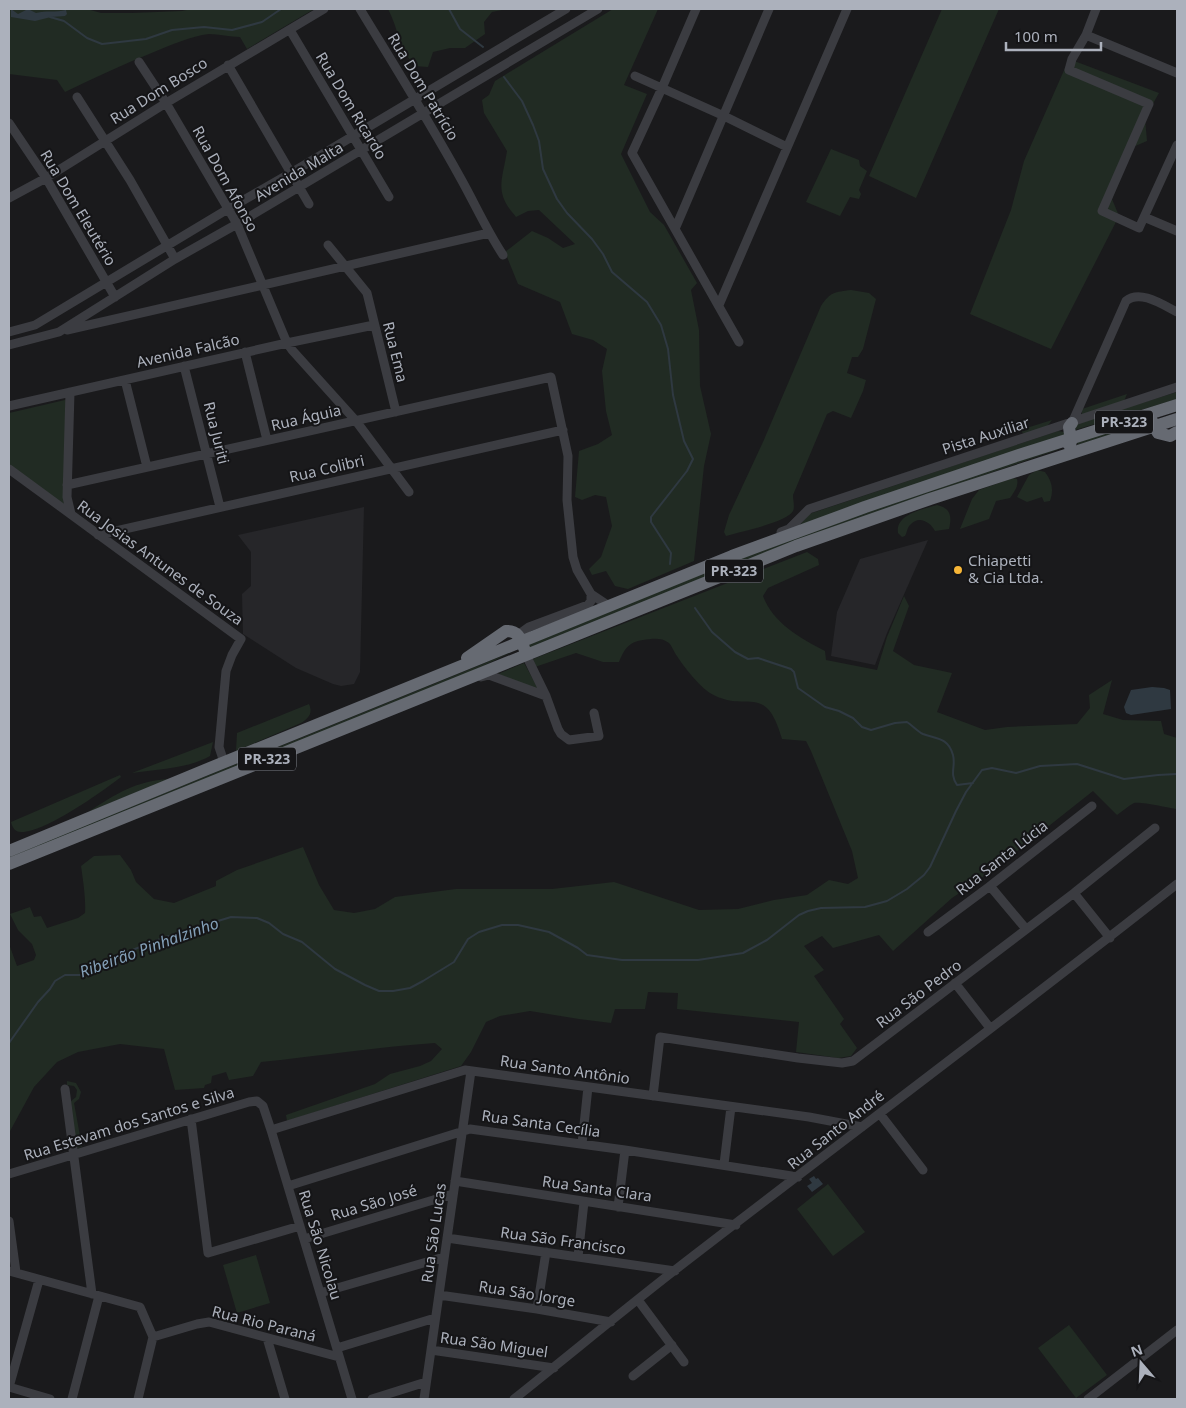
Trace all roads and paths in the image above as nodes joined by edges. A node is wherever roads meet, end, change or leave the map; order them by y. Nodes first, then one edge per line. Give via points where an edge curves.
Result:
1 (324, 9) edge
2 (360, 9) edge
3 (566, 9) edge
4 (598, 9) edge
5 (696, 9) edge
6 (770, 9) edge
7 (847, 9) edge
8 (1096, 9) edge
9 (290, 30) junction
10 (1086, 35) junction
11 (139, 62) dead end
12 (228, 65) junction
13 (1177, 73) edge
14 (636, 76) dead end
15 (662, 88) junction
16 (77, 97) dead end
17 (414, 99) junction
18 (166, 103) junction
19 (424, 114) junction
20 (724, 116) junction
21 (9, 123) edge
22 (353, 136) junction
23 (104, 141) junction
24 (787, 147) junction
25 (362, 151) junction
26 (1176, 151) edge
27 (291, 173) junction
28 (46, 178) junction
29 (300, 187) junction
30 (389, 197) dead end
31 (9, 198) edge
32 (309, 204) dead end
33 (228, 209) junction
34 (1144, 217) junction
35 (237, 224) junction
36 (675, 229) junction
37 (1177, 231) edge
38 (489, 232) junction
39 (328, 245) dead end
40 (166, 246) junction
41 (503, 255) dead end
42 (175, 260) junction
43 (344, 266) junction
44 (106, 282) junction
45 (262, 284) junction
46 (115, 297) junction
47 (719, 305) junction
48 (1177, 312) edge
49 (374, 325) junction
50 (9, 332) edge
51 (59, 332) junction
52 (739, 342) dead end
53 (287, 343) junction
54 (9, 345) edge
55 (245, 352) junction
56 (184, 366) junction
57 (126, 380) junction
58 (1177, 388) edge
59 (70, 392) junction
60 (9, 406) edge
61 (1177, 406) edge
62 (396, 412) junction
63 (1177, 419) edge
64 (356, 420) junction
65 (1154, 427) junction
66 (563, 430) junction
67 (1068, 430) junction
68 (1177, 432) edge
69 (267, 440) junction
70 (207, 454) junction
71 (147, 467) junction
72 (9, 468) edge
73 (391, 469) junction
74 (67, 485) junction
75 (972, 485) junction
76 (409, 492) dead end
77 (220, 507) junction
78 (70, 514) junction
79 (98, 535) junction
80 (732, 556) junction
81 (591, 594) junction
82 (609, 606) junction
83 (522, 644) junction
84 (460, 681) junction
85 (546, 696) junction
86 (594, 713) dead end
87 (224, 762) junction
88 (1092, 806) dead end
89 (1155, 828) dead end
90 (9, 851) edge
91 (9, 864) edge
92 (1177, 884) edge
93 (990, 886) junction
94 (1074, 893) junction
95 (1026, 930) junction
96 (928, 932) dead end
97 (1110, 938) junction
98 (955, 983) junction
99 (990, 1028) junction
100 (471, 1071) junction
101 (588, 1087) junction
102 (64, 1089) dead end
103 (653, 1096) junction
104 (257, 1101) joint
105 (731, 1107) junction
106 (880, 1114) junction
107 (191, 1119) junction
108 (862, 1127) junction
109 (271, 1130) junction
110 (462, 1131) junction
111 (582, 1144) junction
112 (625, 1150) junction
113 (74, 1154) junction
114 (724, 1164) junction
115 (923, 1170) dead end
116 (9, 1174) edge
117 (798, 1177) junction
118 (455, 1181) junction
119 (288, 1186) junction
120 (453, 1194) junction
121 (584, 1202) junction
122 (618, 1207) junction
123 (9, 1221) edge
124 (736, 1225) junction
125 (300, 1226) junction
126 (447, 1238) junction
127 (304, 1239) junction
128 (546, 1252) junction
129 (444, 1257) junction
130 (578, 1257) junction
131 (674, 1271) junction
132 (12, 1272) edge
133 (39, 1280) junction
134 (320, 1293) junction
135 (95, 1295) junction
136 (439, 1295) junction
137 (638, 1300) junction
138 (537, 1309) junction
139 (435, 1318) junction
140 (610, 1322) junction
141 (1177, 1330) edge
142 (154, 1337) junction
143 (267, 1338) junction
144 (672, 1345) junction
145 (431, 1350) junction
146 (338, 1352) junction
147 (684, 1362) dead end
148 (554, 1368) junction
149 (634, 1376) dead end
150 (426, 1382) junction
151 (9, 1387) edge
152 (50, 1399) edge
153 (72, 1399) edge
154 (138, 1399) edge
155 (285, 1399) edge
156 (352, 1399) edge
157 (372, 1399) edge
158 (424, 1399) edge
159 (514, 1399) edge
160 (1088, 1399) edge

1 - 9 street, Rua Dom Bosco
2 - 17 street, Rua Dom Patrício
3 - 17 street, Avenida Malta
4 - 19 street, Avenida Malta
5 - 15 street
6 - 20 street
7 - 24 street
8 - 10 street
9 - 12 street, Rua Dom Bosco
9 - 22 street, Rua Dom Ricardo
10 - 13 street
10 - 34 street via 1069,70 1149,104 1102,211 1139,228
11 - 18 street, Rua Dom Afonso
12 - 18 street, Rua Dom Bosco
12 - 27 street
14 - 15 street
15 - 20 street
15 - 36 street via 632,153
16 - 23 street
17 - 19 street, Rua Dom Patrício
17 - 22 street, Avenida Malta
18 - 23 street, Rua Dom Bosco
18 - 33 street, Rua Dom Afonso
19 - 25 street, Avenida Malta
19 - 38 street, Rua Dom Patrício
20 - 24 street
20 - 36 street
21 - 28 street, Rua Dom Eleutério
22 - 25 street, Rua Dom Ricardo
22 - 27 street, Avenida Malta
23 - 28 street, Rua Dom Bosco
23 - 40 street via 130,180
24 - 47 street
25 - 29 street, Avenida Malta
25 - 30 street, Rua Dom Ricardo
26 - 34 street
27 - 29 street
27 - 33 street, Avenida Malta
28 - 31 street, Rua Dom Bosco
28 - 44 street, Rua Dom Eleutério
29 - 32 street
29 - 35 street, Avenida Malta
33 - 35 street, Rua Dom Afonso
33 - 40 street, Avenida Malta
34 - 37 street
35 - 42 street, Avenida Malta
35 - 45 street, Rua Dom Afonso
36 - 47 street
38 - 41 street, Rua Dom Patrício
38 - 43 street
39 - 43 street
40 - 42 street
40 - 44 street, Avenida Malta
42 - 46 street, Avenida Malta
43 - 45 street
43 - 49 street, Rua Ema via 367,293
44 - 46 street, Rua Dom Eleutério
44 - 50 street, Avenida Malta via 35,325
45 - 51 street
45 - 53 street, Rua Dom Afonso
46 - 51 street, Avenida Malta
47 - 52 street
48 - 67 street via 1136,296 1126,301
49 - 53 street, Avenida Falcão
49 - 62 street, Rua Ema
51 - 54 street, Avenida Malta
53 - 55 street, Avenida Falcão
53 - 64 street, Rua Dom Afonso
55 - 56 street, Avenida Falcão
55 - 69 street
56 - 57 street, Avenida Falcão
56 - 70 street, Rua Juriti
57 - 59 street, Avenida Falcão
57 - 71 street
58 - 67 street, Pista Auxiliar
59 - 60 street, Avenida Falcão
59 - 74 street
61 - 65 highway via 1155,415
61 - 67 highway, PR-323
62 - 64 street, Rua Águia
62 - 66 street, Rua Águia via 551,377
63 - 65 highway, PR-323
64 - 69 street, Rua Águia
64 - 73 street, Rua Dom Afonso
65 - 68 highway via 1166,436
65 - 75 highway, PR-323
66 - 73 street, Rua Colibri
66 - 81 street via 568,456 567,500 573,556
67 - 75 highway via 1071,442 1064,450
67 - 80 highway, PR-323
67 - 80 street, Pista Auxiliar via 809,509 789,529 748,544
69 - 70 street, Rua Águia
70 - 71 street, Rua Águia
70 - 77 street, Rua Juriti
71 - 74 street, Rua Águia
72 - 78 street, Rua Josias Antunes de Souza
73 - 76 street, Rua Dom Afonso
73 - 77 street, Rua Colibri
74 - 78 street
75 - 83 highway, PR-323
77 - 79 street, Rua Colibri
78 - 79 street, Rua Josias Antunes de Souza
79 - 87 street, Rua Josias Antunes de Souza via 241,640 226,671 218,747
80 - 82 highway, PR-323
81 - 82 street
81 - 83 street via 588,605 529,627
82 - 83 highway, PR-323
83 - 84 highway via 521,650
83 - 85 street
83 - 87 highway, PR-323 via 511,631 506,631 474,654 379,700
84 - 85 street via 489,675
84 - 91 highway, PR-323
85 - 86 street via 558,729 569,740 599,736
87 - 90 highway, PR-323
88 - 93 street, Rua Santa Lúcia
89 - 94 street, Rua São Pedro
92 - 97 street, Rua Santo André
93 - 95 street
93 - 96 street, Rua Santa Lúcia
94 - 95 street, Rua São Pedro
94 - 97 street
95 - 98 street, Rua São Pedro
97 - 99 street, Rua Santo André
98 - 99 street
98 - 103 street, Rua São Pedro via 853,1061 846,1063 660,1037
99 - 106 street, Rua Santo André
100 - 101 street, Rua Santo Antônio
100 - 109 street, Rua Santo Antônio via 465,1070
100 - 110 street, Rua São Lucas
101 - 103 street, Rua Santo Antônio
101 - 111 street
102 - 113 street
103 - 105 street, Rua Santo Antônio
104 - 107 street, Rua Estevam dos Santos e Silva
104 - 109 street, Rua São Nicolau via 263,1106
105 - 108 street, Rua Santo Antônio
105 - 114 street
106 - 108 street, Rua Santo André
106 - 115 street
107 - 113 street, Rua Estevam dos Santos e Silva
107 - 125 street via 208,1253
108 - 117 street, Rua Santo André
109 - 119 street, Rua São Nicolau
110 - 111 street, Rua Santa Cecília via 470,1129
110 - 118 street, Rua São Lucas
110 - 119 street, Rua Santa Cecília
111 - 112 street, Rua Santa Cecília
112 - 114 street, Rua Santa Cecília
112 - 122 street
113 - 116 street, Rua Estevam dos Santos e Silva
113 - 135 street
114 - 117 street, Rua Santa Cecília
117 - 124 street, Rua Santo André
118 - 120 street, Rua São Lucas
118 - 121 street, Rua Santa Clara
119 - 125 street, Rua São Nicolau
120 - 126 street, Rua São Lucas
120 - 127 street, Rua São José
121 - 122 street, Rua Santa Clara
121 - 130 street
122 - 124 street, Rua Santa Clara
123 - 132 street
124 - 131 street, Rua Santo André
125 - 127 street, Rua São Nicolau
126 - 128 street, Rua São Francisco
126 - 129 street, Rua São Lucas
127 - 134 street, Rua São Nicolau
128 - 130 street, Rua São Francisco
128 - 138 street
129 - 134 street
129 - 136 street, Rua São Lucas
130 - 131 street, Rua São Francisco
131 - 137 street, Rua Santo André
132 - 133 street
133 - 135 street
133 - 151 street
134 - 146 street, Rua São Nicolau
135 - 142 street via 140,1307
135 - 153 street
136 - 138 street, Rua São Jorge
136 - 139 street, Rua São Lucas
137 - 140 street, Rua Santo André
137 - 144 street
138 - 140 street, Rua São Jorge
139 - 145 street, Rua São Lucas
139 - 146 street
140 - 148 street, Rua Santo André
141 - 160 street
142 - 143 street, Rua Rio Paraná via 209,1322
142 - 154 street
143 - 146 street, Rua Rio Paraná
143 - 155 street
144 - 147 street
144 - 149 street
145 - 148 street, Rua São Miguel
145 - 150 street, Rua São Lucas
146 - 156 street, Rua São Nicolau
148 - 159 street, Rua Santo André
150 - 157 street
150 - 158 street, Rua São Lucas
151 - 152 street

